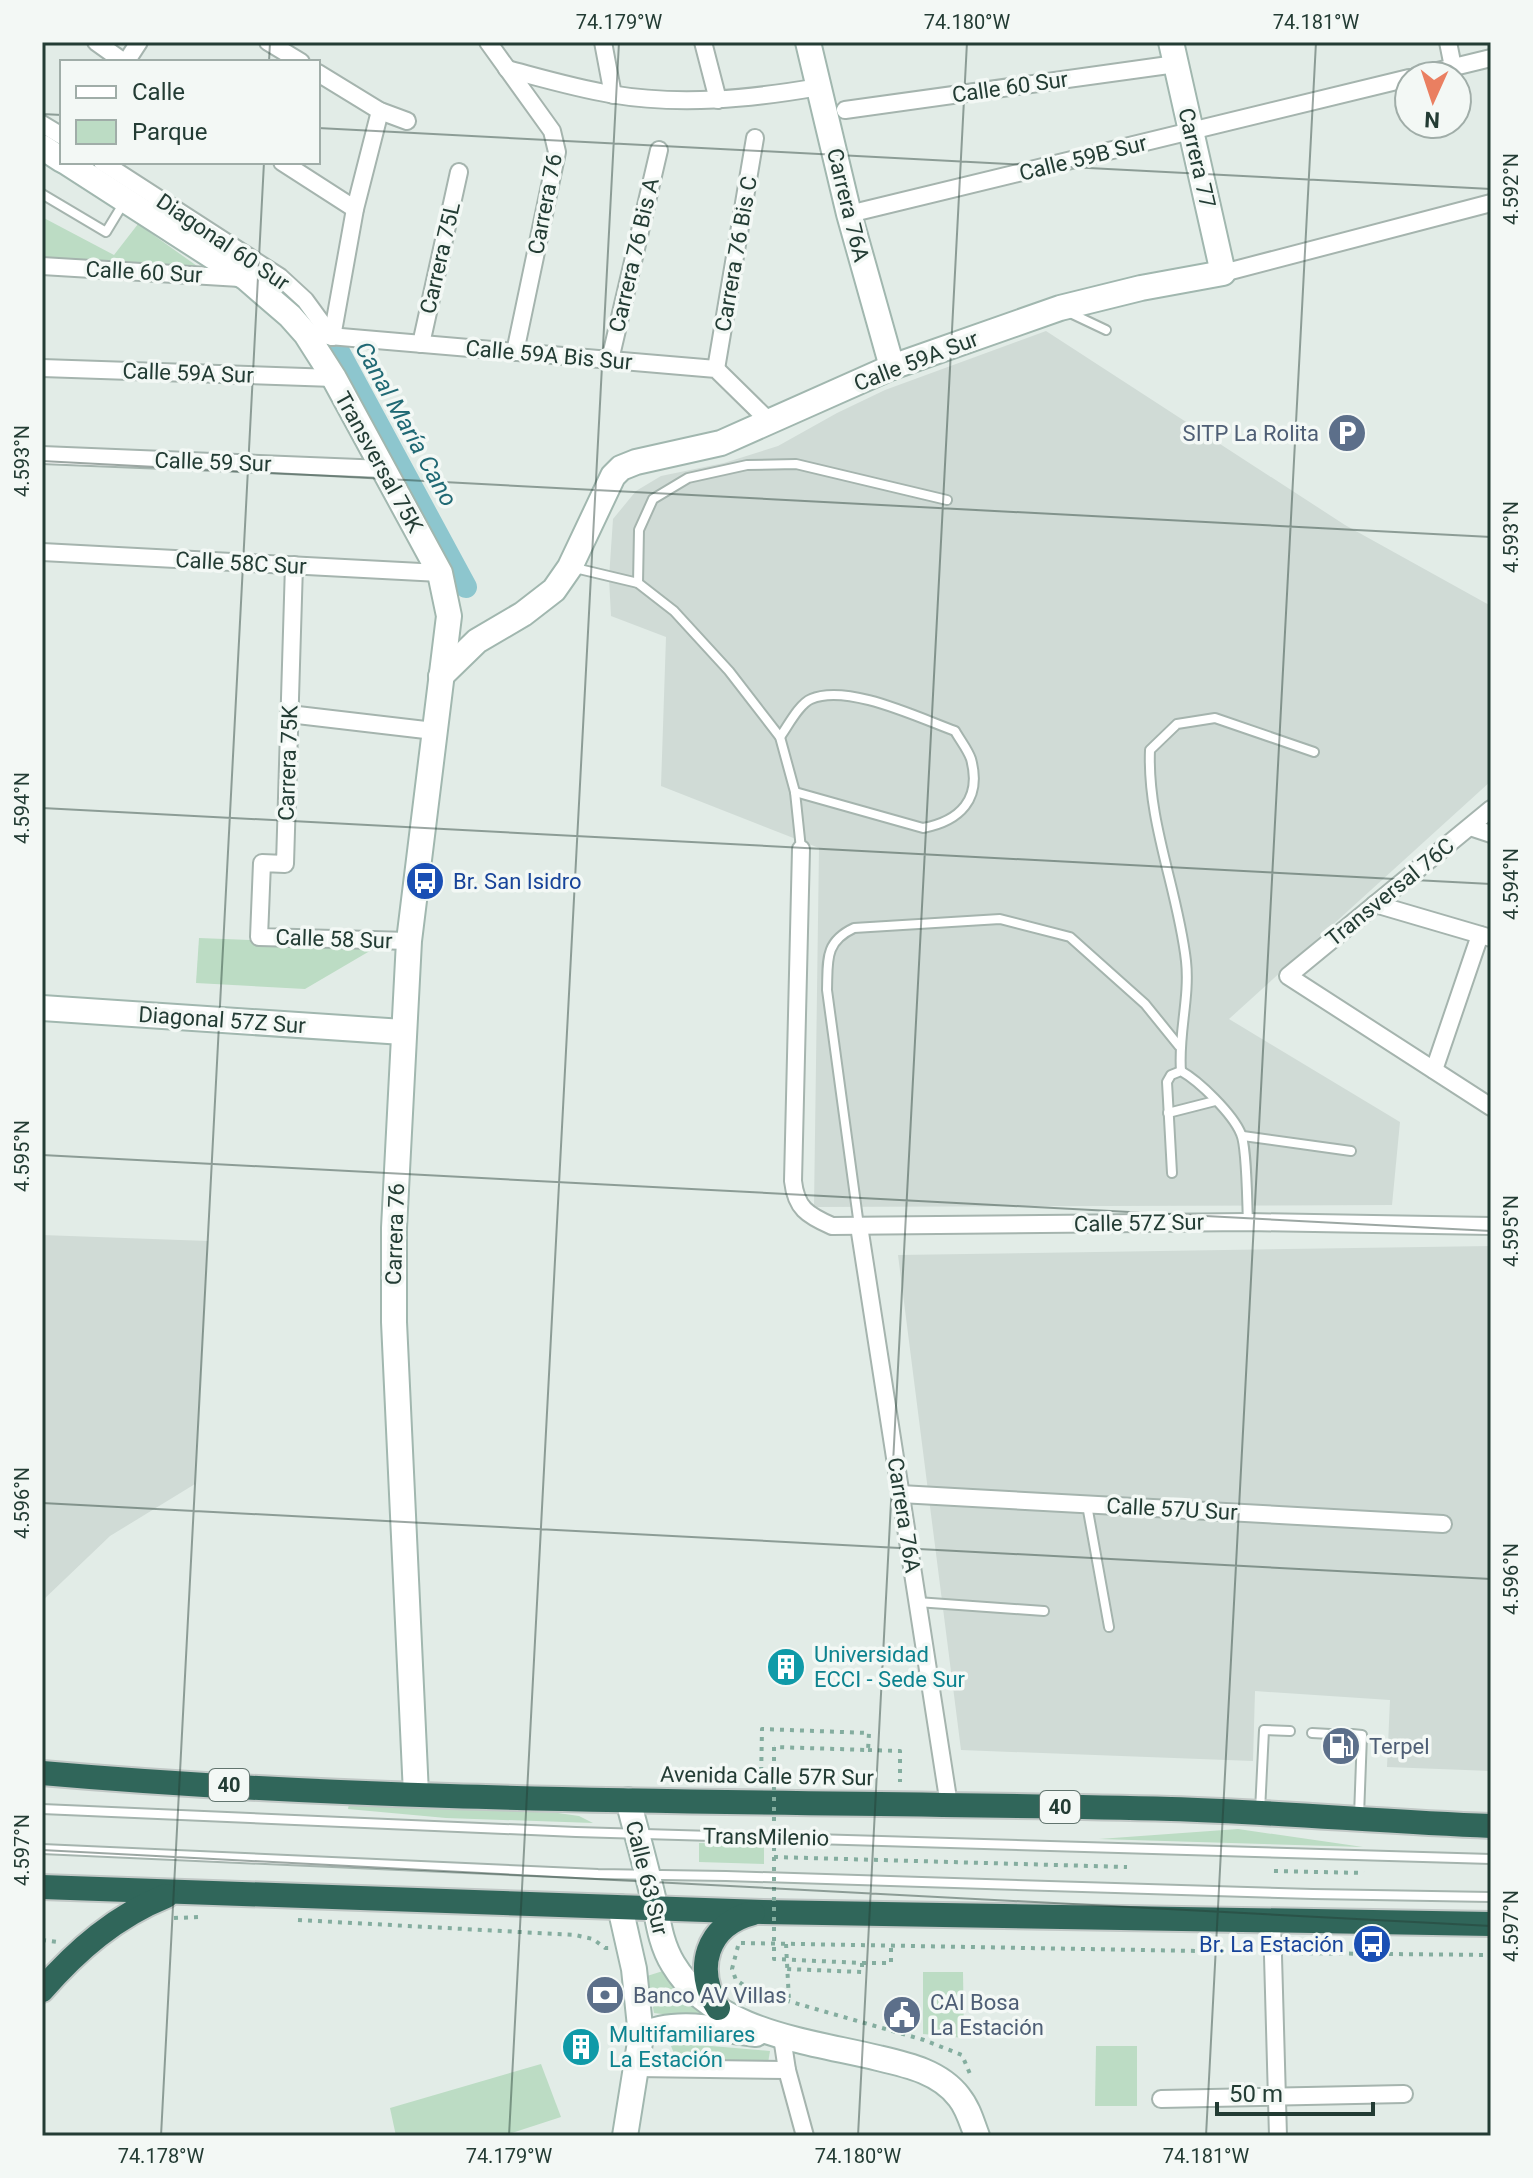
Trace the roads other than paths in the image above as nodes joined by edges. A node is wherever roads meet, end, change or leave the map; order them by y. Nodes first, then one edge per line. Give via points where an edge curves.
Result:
1 (96, 42) edge
2 (139, 42) edge
3 (268, 42) edge
4 (603, 42) edge
5 (703, 42) edge
6 (808, 42) edge
7 (494, 46) edge
8 (1173, 53) edge
9 (122, 60) edge
10 (126, 60) edge
11 (298, 60) edge
12 (507, 69) junction
13 (320, 74) edge
14 (1393, 82) edge
15 (819, 87) junction
16 (613, 95) junction
17 (718, 100) junction
18 (845, 110) dead end
19 (380, 111) junction
20 (407, 121) dead end
21 (42, 124) edge
22 (1191, 131) junction
23 (60, 135) edge
24 (755, 138) dead end
25 (42, 147) edge
26 (659, 150) dead end
27 (60, 158) edge
28 (69, 164) edge
29 (105, 164) edge
30 (285, 164) edge
31 (459, 172) dead end
32 (42, 194) edge
33 (126, 200) junction
34 (1491, 203) edge
35 (355, 209) junction
36 (849, 214) junction
37 (42, 266) edge
38 (1223, 273) junction
39 (246, 278) junction
40 (1060, 308) junction
41 (1106, 330) dead end
42 (306, 334) junction
43 (332, 337) junction
44 (421, 344) junction
45 (515, 352) junction
46 (610, 360) junction
47 (892, 367) junction
48 (42, 368) edge
49 (716, 369) junction
50 (334, 378) junction
51 (770, 422) junction
52 (42, 455) edge
53 (384, 469) junction
54 (947, 500) dead end
55 (42, 552) edge
56 (294, 565) junction
57 (570, 567) junction
58 (440, 573) junction
59 (638, 583) junction
60 (441, 676) junction
61 (289, 714) junction
62 (434, 731) junction
63 (780, 737) junction
64 (1314, 752) dead end
65 (795, 792) junction
66 (1491, 809) edge
67 (1470, 827) junction
68 (1491, 834) edge
69 (801, 849) joint
70 (1375, 904) junction
71 (259, 937) joint
72 (1486, 937) edge
73 (409, 941) junction
74 (42, 1008) edge
75 (403, 1032) junction
76 (1179, 1046) junction
77 (1434, 1070) junction
78 (1181, 1071) junction
79 (1215, 1101) junction
80 (1491, 1107) edge
81 (1168, 1113) junction
82 (1243, 1136) junction
83 (1351, 1151) dead end
84 (1172, 1173) dead end
85 (1248, 1222) junction
86 (859, 1226) junction
87 (1491, 1226) edge
88 (900, 1494) junction
89 (1086, 1504) junction
90 (1443, 1524) dead end
91 (917, 1602) junction
92 (1044, 1611) dead end
93 (1109, 1627) dead end
94 (1290, 1731) dead end
95 (1312, 1733) dead end
96 (1330, 1734) dead end
97 (1352, 1734) dead end
98 (42, 1773) edge
99 (416, 1794) junction
100 (628, 1800) junction
101 (949, 1805) junction
102 (42, 1809) edge
103 (1260, 1814) junction
104 (1358, 1820) junction
105 (1491, 1826) edge
106 (637, 1834) junction
107 (42, 1849) edge
108 (1491, 1859) edge
109 (647, 1875) junction
110 (42, 1887) edge
111 (174, 1893) junction
112 (1491, 1897) edge
113 (620, 1907) junction
114 (655, 1908) junction
115 (763, 1912) junction
116 (1272, 1920) junction
117 (1491, 1924) edge
118 (42, 1990) edge
119 (718, 2008) junction
120 (641, 2036) junction
121 (782, 2037) junction
122 (636, 2068) junction
123 (787, 2070) junction
124 (1404, 2094) dead end
125 (1277, 2098) junction
126 (1161, 2099) dead end
127 (625, 2136) edge
128 (805, 2136) edge
129 (977, 2136) edge
130 (1278, 2136) edge

1 - 9 street
2 - 10 street
3 - 11 street
4 - 16 street
5 - 17 street
6 - 15 street, Carrera 76A
7 - 12 street
8 - 18 street, Calle 60 Sur
8 - 22 street, Carrera 77
12 - 16 street
12 - 45 street, Carrera 76 via 557,143
13 - 19 street
14 - 22 street, Calle 59B Sur
15 - 17 street
15 - 36 street, Carrera 76A
16 - 17 street
19 - 20 street
19 - 35 street
21 - 23 street
22 - 36 street, Calle 59B Sur
22 - 38 street, Carrera 77
24 - 49 street, Carrera 76 Bis C
25 - 27 street, Diagonal 60 Sur
26 - 46 street, Carrera 76 Bis A
28 - 33 street, Diagonal 60 Sur
29 - 43 street, Diagonal 60 Sur via 280,277
30 - 35 street
31 - 44 street, Carrera 75L
32 - 33 lane via 106,232
33 - 39 street, Diagonal 60 Sur
34 - 38 street, Calle 59A Sur
35 - 43 street
36 - 47 street, Carrera 76A
37 - 39 street, Calle 60 Sur
38 - 40 street, Calle 59A Sur
39 - 42 street, Transversal 75K
40 - 41 lane
40 - 47 street, Calle 59A Sur
42 - 43 street, Calle 59A Bis Sur
42 - 50 street, Transversal 75K
43 - 44 street, Calle 59A Bis Sur
44 - 45 street, Calle 59A Bis Sur
45 - 46 street, Calle 59A Bis Sur
46 - 49 street, Calle 59A Bis Sur
47 - 51 street, Calle 59A Sur
48 - 50 street, Calle 59A Sur
49 - 51 street
50 - 53 street, Transversal 75K
51 - 57 street, Calle 59A Sur via 721,443 621,468
52 - 53 street, Calle 59 Sur
53 - 58 street, Transversal 75K
54 - 59 lane via 796,464 747,465 688,478 653,499 639,530
55 - 56 street, Calle 58C Sur
56 - 58 street, Calle 58C Sur
56 - 61 street, Carrera 75K
57 - 59 lane
57 - 60 street, Calle 59A Sur via 540,602 477,641
58 - 60 street, Transversal 75K via 449,616
59 - 63 lane via 674,611
60 - 62 street, Carrera 76
61 - 62 street
61 - 71 street, Carrera 75K via 285,864 262,863
62 - 73 street, Carrera 76
63 - 65 lane
63 - 65 lane via 809,700 832,694 857,697 955,731 971,759 966,807 945,824 923,828
64 - 76 lane via 1215,718 1177,724 1150,750 1148,782 1186,962
65 - 69 lane
66 - 67 street, Transversal 76C
67 - 68 street
67 - 70 street, Transversal 76C
69 - 86 street, Calle 57Z Sur via 795,1201 832,1226
70 - 72 street
70 - 77 street, Transversal 76C via 1288,976
71 - 73 street, Calle 58 Sur
72 - 77 street
73 - 75 street, Carrera 76
74 - 75 street, Diagonal 57Z Sur
75 - 99 street, Carrera 76 via 393,1298
76 - 78 lane
76 - 86 lane via 1145,1004 1070,937 1000,919 854,928 839,935 828,953 827,990
77 - 80 street
78 - 79 lane
78 - 81 lane via 1167,1082
79 - 81 lane
79 - 82 lane
81 - 84 lane
82 - 83 lane
82 - 85 lane
85 - 86 street, Calle 57Z Sur
85 - 87 street, Calle 57Z Sur
86 - 88 street, Carrera 76A
88 - 89 street, Calle 57U Sur
88 - 91 street, Carrera 76A
89 - 90 street, Calle 57U Sur
89 - 93 lane
91 - 92 lane
91 - 101 street, Carrera 76A
94 - 103 lane via 1264,1730
95 - 96 lane
97 - 104 lane via 1362,1735
98 - 99 highway, Avenida Calle 57R Sur / 40
99 - 100 highway, Avenida Calle 57R Sur / 40
100 - 101 highway, Avenida Calle 57R Sur / 40
100 - 106 street, Calle 63 Sur
101 - 103 highway, Avenida Calle 57R Sur / 40
102 - 106 lane, TransMilenio
103 - 104 highway, Avenida Calle 57R Sur / 40
104 - 105 highway, Avenida Calle 57R Sur / 40
106 - 108 lane, TransMilenio
106 - 109 street, Calle 63 Sur
107 - 109 lane, TransMilenio
109 - 112 lane, TransMilenio
109 - 114 street, Calle 63 Sur
110 - 111 highway
111 - 113 highway
111 - 118 highway via 115,1922
113 - 114 highway
113 - 120 street, Calle 63 Sur
114 - 115 highway
114 - 119 street, Calle 63 Sur via 673,1965
115 - 116 highway
115 - 119 highway via 738,1918 711,1944 705,1977
116 - 117 highway
116 - 125 street
119 - 121 street, Calle 63 Sur
120 - 121 street via 676,2026
120 - 122 street, Calle 63 Sur
121 - 123 street
121 - 129 street via 914,2067 938,2078 960,2098
122 - 123 street
122 - 127 street, Calle 63 Sur
123 - 128 street
124 - 125 street
125 - 126 street
125 - 130 street

